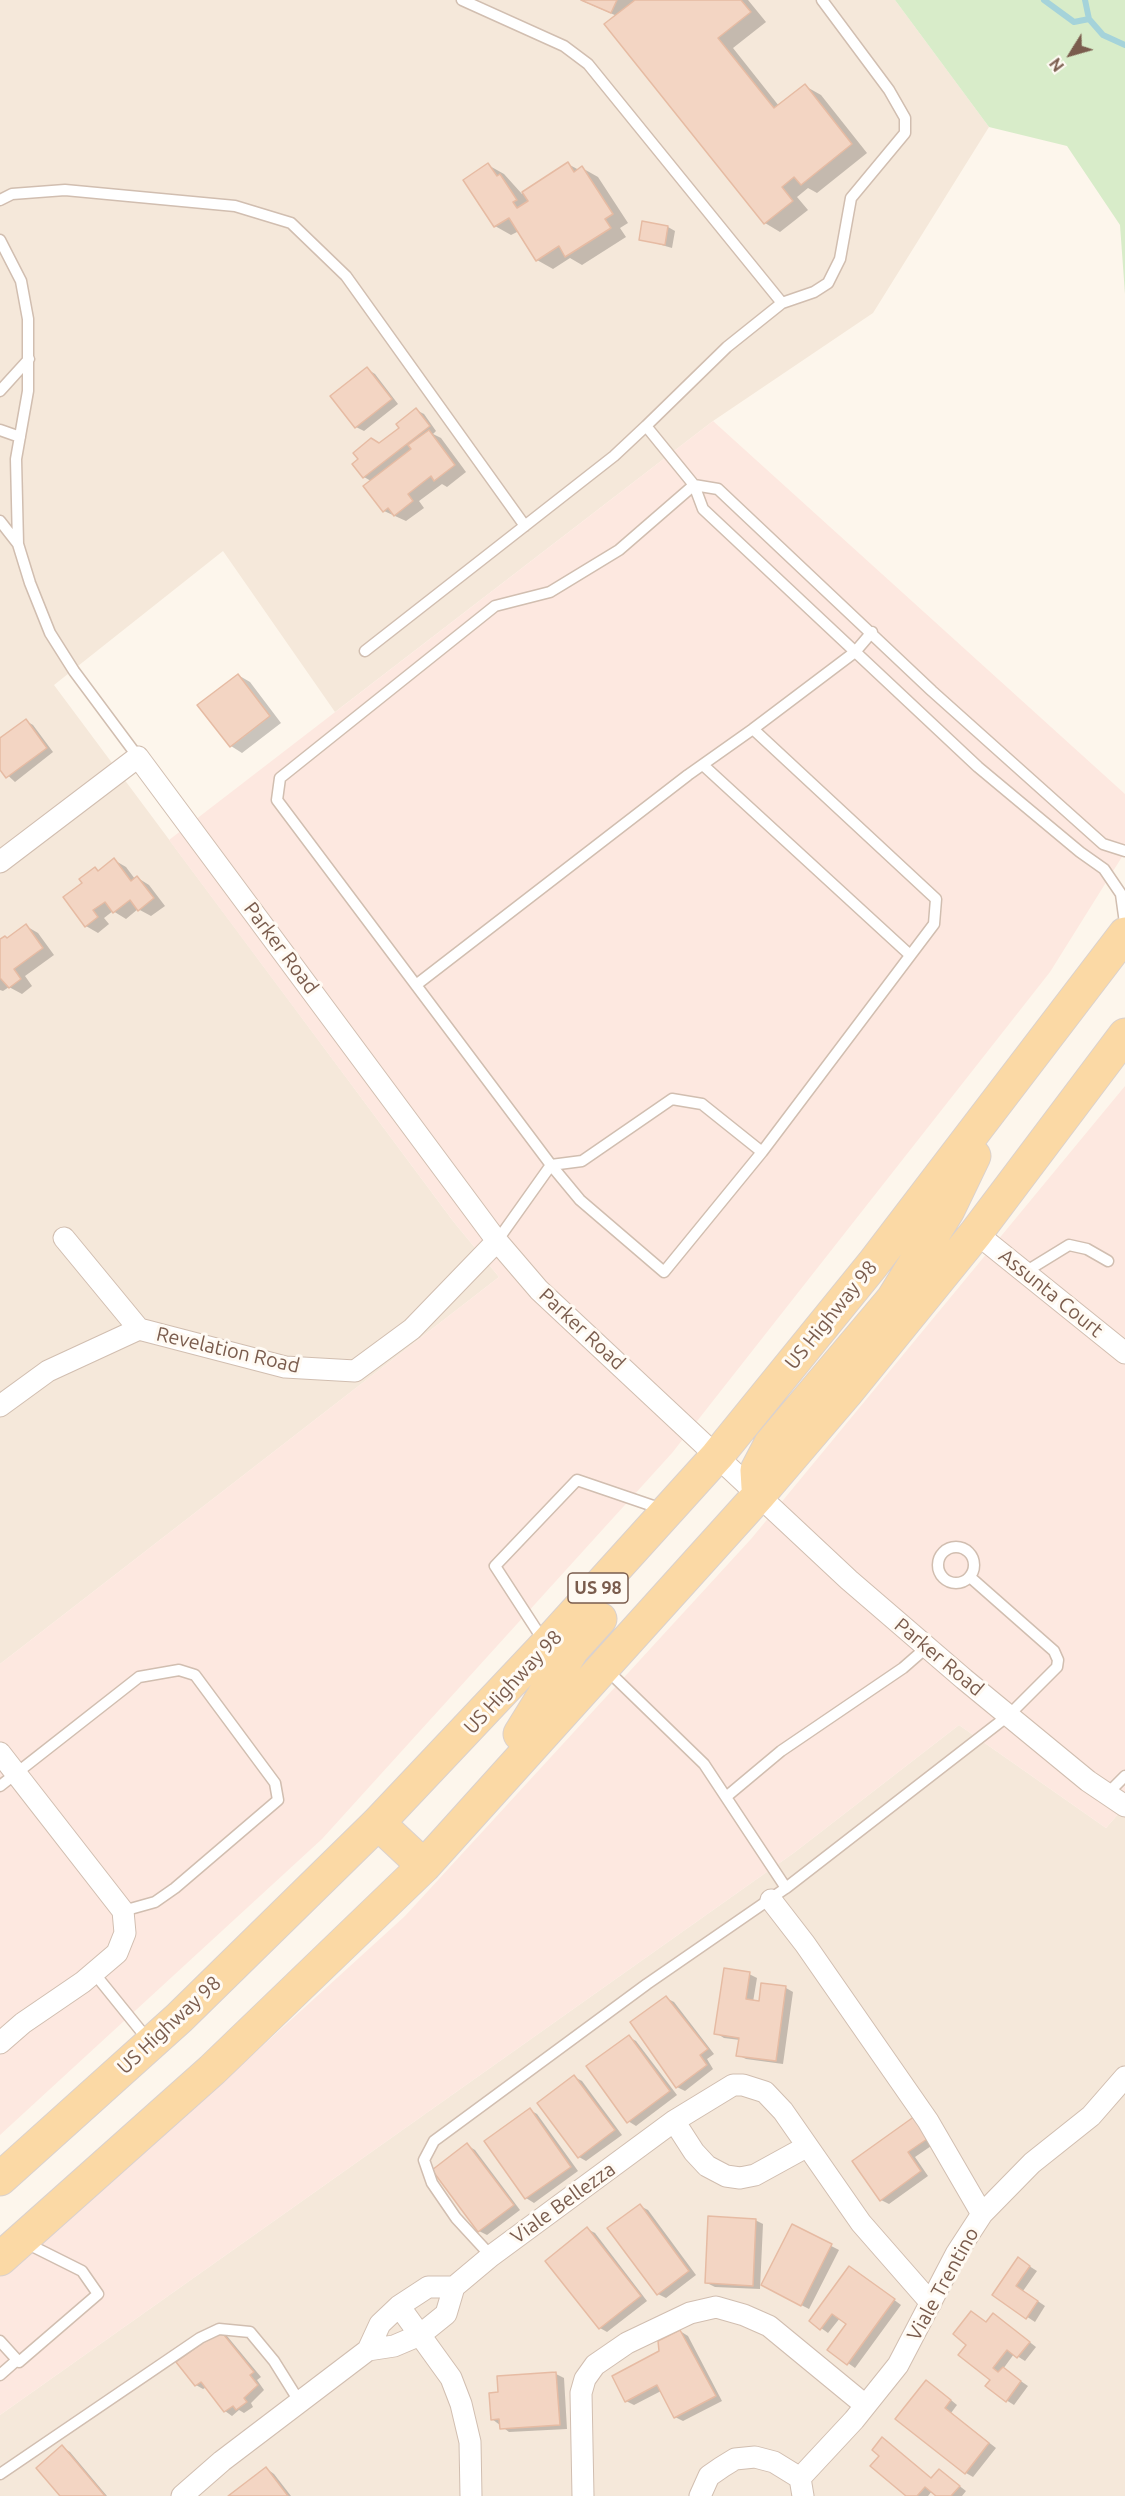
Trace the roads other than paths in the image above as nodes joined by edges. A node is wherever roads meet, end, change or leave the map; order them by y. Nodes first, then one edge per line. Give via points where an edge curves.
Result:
1 (462, 0) edge
2 (822, 0) edge
3 (0, 200) edge
4 (0, 240) edge
5 (782, 303) junction
6 (29, 359) junction
7 (0, 391) edge
8 (646, 426) junction
9 (0, 430) edge
10 (20, 437) junction
11 (694, 485) junction
12 (0, 521) edge
13 (525, 526) junction
14 (18, 544) junction
15 (872, 632) junction
16 (364, 651) dead end
17 (855, 652) junction
18 (753, 729) junction
19 (138, 757) junction
20 (703, 765) junction
21 (1103, 844) junction
22 (1125, 850) edge
23 (1125, 859) edge
24 (0, 862) edge
25 (1125, 923) edge
26 (1125, 934) edge
27 (910, 955) junction
28 (416, 985) junction
29 (1125, 1035) edge
30 (1004, 1095) junction
31 (762, 1152) junction
32 (551, 1165) junction
33 (976, 1233) junction
34 (64, 1238) dead end
35 (497, 1241) junction
36 (1108, 1261) dead end
37 (1025, 1272) junction
38 (139, 1329) junction
39 (1125, 1353) edge
40 (0, 1406) edge
41 (717, 1456) junction
42 (758, 1496) junction
43 (667, 1511) junction
44 (970, 1577) dead end
45 (546, 1645) junction
46 (927, 1647) junction
47 (602, 1666) junction
48 (1008, 1715) junction
49 (0, 1753) edge
50 (1125, 1776) edge
51 (8, 1780) edge
52 (1107, 1794) junction
53 (726, 1797) junction
54 (1125, 1806) edge
55 (473, 1810) junction
56 (378, 1823) junction
57 (424, 1866) junction
58 (778, 1894) junction
59 (123, 1911) junction
60 (94, 1973) junction
61 (0, 2043) edge
62 (151, 2043) junction
63 (1125, 2077) edge
64 (674, 2121) junction
65 (806, 2147) junction
66 (0, 2180) edge
67 (982, 2214) junction
68 (11, 2250) edge
69 (491, 2256) junction
70 (454, 2287) junction
71 (931, 2303) junction
72 (399, 2306) junction
73 (420, 2335) junction
74 (0, 2341) edge
75 (368, 2350) junction
76 (17, 2360) junction
77 (0, 2375) edge
78 (299, 2402) junction
79 (865, 2405) junction
80 (0, 2474) edge
81 (801, 2487) edge
82 (182, 2496) edge
83 (471, 2496) edge
84 (583, 2496) edge
85 (700, 2496) edge

1 - 5 lane via 564,46 588,64
2 - 5 lane via 890,90 905,118 904,133 851,198 840,259 828,283
3 - 13 lane via 12,194 65,190 235,206 291,223 346,276
4 - 6 lane via 26,298
5 - 8 lane via 727,347
6 - 7 lane
6 - 10 lane
8 - 11 lane
8 - 13 lane
9 - 10 lane
10 - 14 lane via 16,459
11 - 15 lane via 718,489
11 - 17 lane via 703,509
11 - 28 lane via 619,550 550,592 495,606 280,778 277,800
12 - 14 lane
13 - 16 lane
14 - 19 lane via 50,633
15 - 17 lane
15 - 21 lane via 932,692
17 - 18 lane
17 - 25 lane via 978,767 1104,869 1121,894
18 - 20 lane
18 - 27 lane via 936,899 934,924
19 - 24 street
19 - 35 street, Parker Road
20 - 27 lane
20 - 28 lane
21 - 22 lane
21 - 23 lane
26 - 30 main road, US Highway 98 / US 98
27 - 31 lane
28 - 32 lane
29 - 33 main road, US 98
30 - 41 main road, US Highway 98 / US 98
30 - 42 main road via 948,1210 893,1299 770,1445 757,1470
31 - 32 lane via 702,1104 672,1099 582,1161
31 - 32 lane via 664,1272 580,1200
32 - 35 lane
33 - 37 street, Assunta Court
33 - 42 main road, US 98
34 - 38 street
35 - 38 street, Revelation Road via 412,1329 355,1371 285,1367
35 - 41 street, Parker Road via 555,1306
36 - 37 lane via 1087,1249 1069,1245
37 - 39 street, Assunta Court
38 - 40 street, Revelation Road via 48,1371
41 - 42 street, Parker Road
41 - 43 main road, US Highway 98 / US 98
41 - 55 main road via 716,1485 572,1650
42 - 46 street, Parker Road
42 - 47 main road, US 98
43 - 45 main road, US Highway 98 / US 98
43 - 45 lane via 576,1480 495,1566
44 - 48 lane via 1054,1651 1058,1660 1057,1667
45 - 56 main road, US Highway 98 / US 98
46 - 48 street, Parker Road
46 - 53 lane via 903,1668 781,1751
47 - 53 lane via 704,1764
47 - 55 main road, US 98
48 - 52 street, Parker Road
48 - 58 lane
49 - 51 street
50 - 52 lane
51 - 59 street
51 - 59 lane via 139,1677 179,1670 195,1675 275,1783 278,1800 176,1888 155,1902
52 - 54 street, Parker Road
53 - 58 lane
55 - 57 main road, US 98
56 - 57 main road
56 - 62 main road, US Highway 98 / US 98
57 - 68 main road, US 98 via 212,2070
58 - 67 street via 805,1944 928,2121
58 - 69 lane via 434,2140 424,2160 432,2183 456,2218
59 - 60 street via 125,1933 117,1953
60 - 61 street
60 - 62 lane
62 - 66 main road, US Highway 98 / US 98
63 - 67 street, Viale Trentino via 1091,2116 1032,2163
64 - 65 street via 693,2152 707,2166 726,2176 755,2175
64 - 65 street, Viale Bellezza via 720,2091 743,2085 765,2092
64 - 69 street, Viale Bellezza
65 - 71 street, Viale Bellezza via 861,2223
67 - 71 street, Viale Trentino
68 - 76 lane via 82,2271 98,2294
69 - 70 street, Viale Bellezza
70 - 72 street via 428,2287
70 - 73 street via 446,2314
71 - 79 street, Viale Trentino via 898,2365
72 - 73 street
72 - 75 street via 380,2324
73 - 75 street via 394,2346
73 - 83 street via 451,2378 461,2404 470,2442
74 - 76 lane
75 - 78 street
76 - 77 lane
78 - 80 lane via 274,2361 250,2332 219,2329
78 - 82 street
79 - 81 street, Viale Trentino
79 - 84 street via 769,2326 716,2307 690,2313 627,2343 595,2366 585,2379 580,2393
81 - 85 street, Viale Trentino via 755,2457 735,2459 709,2476

